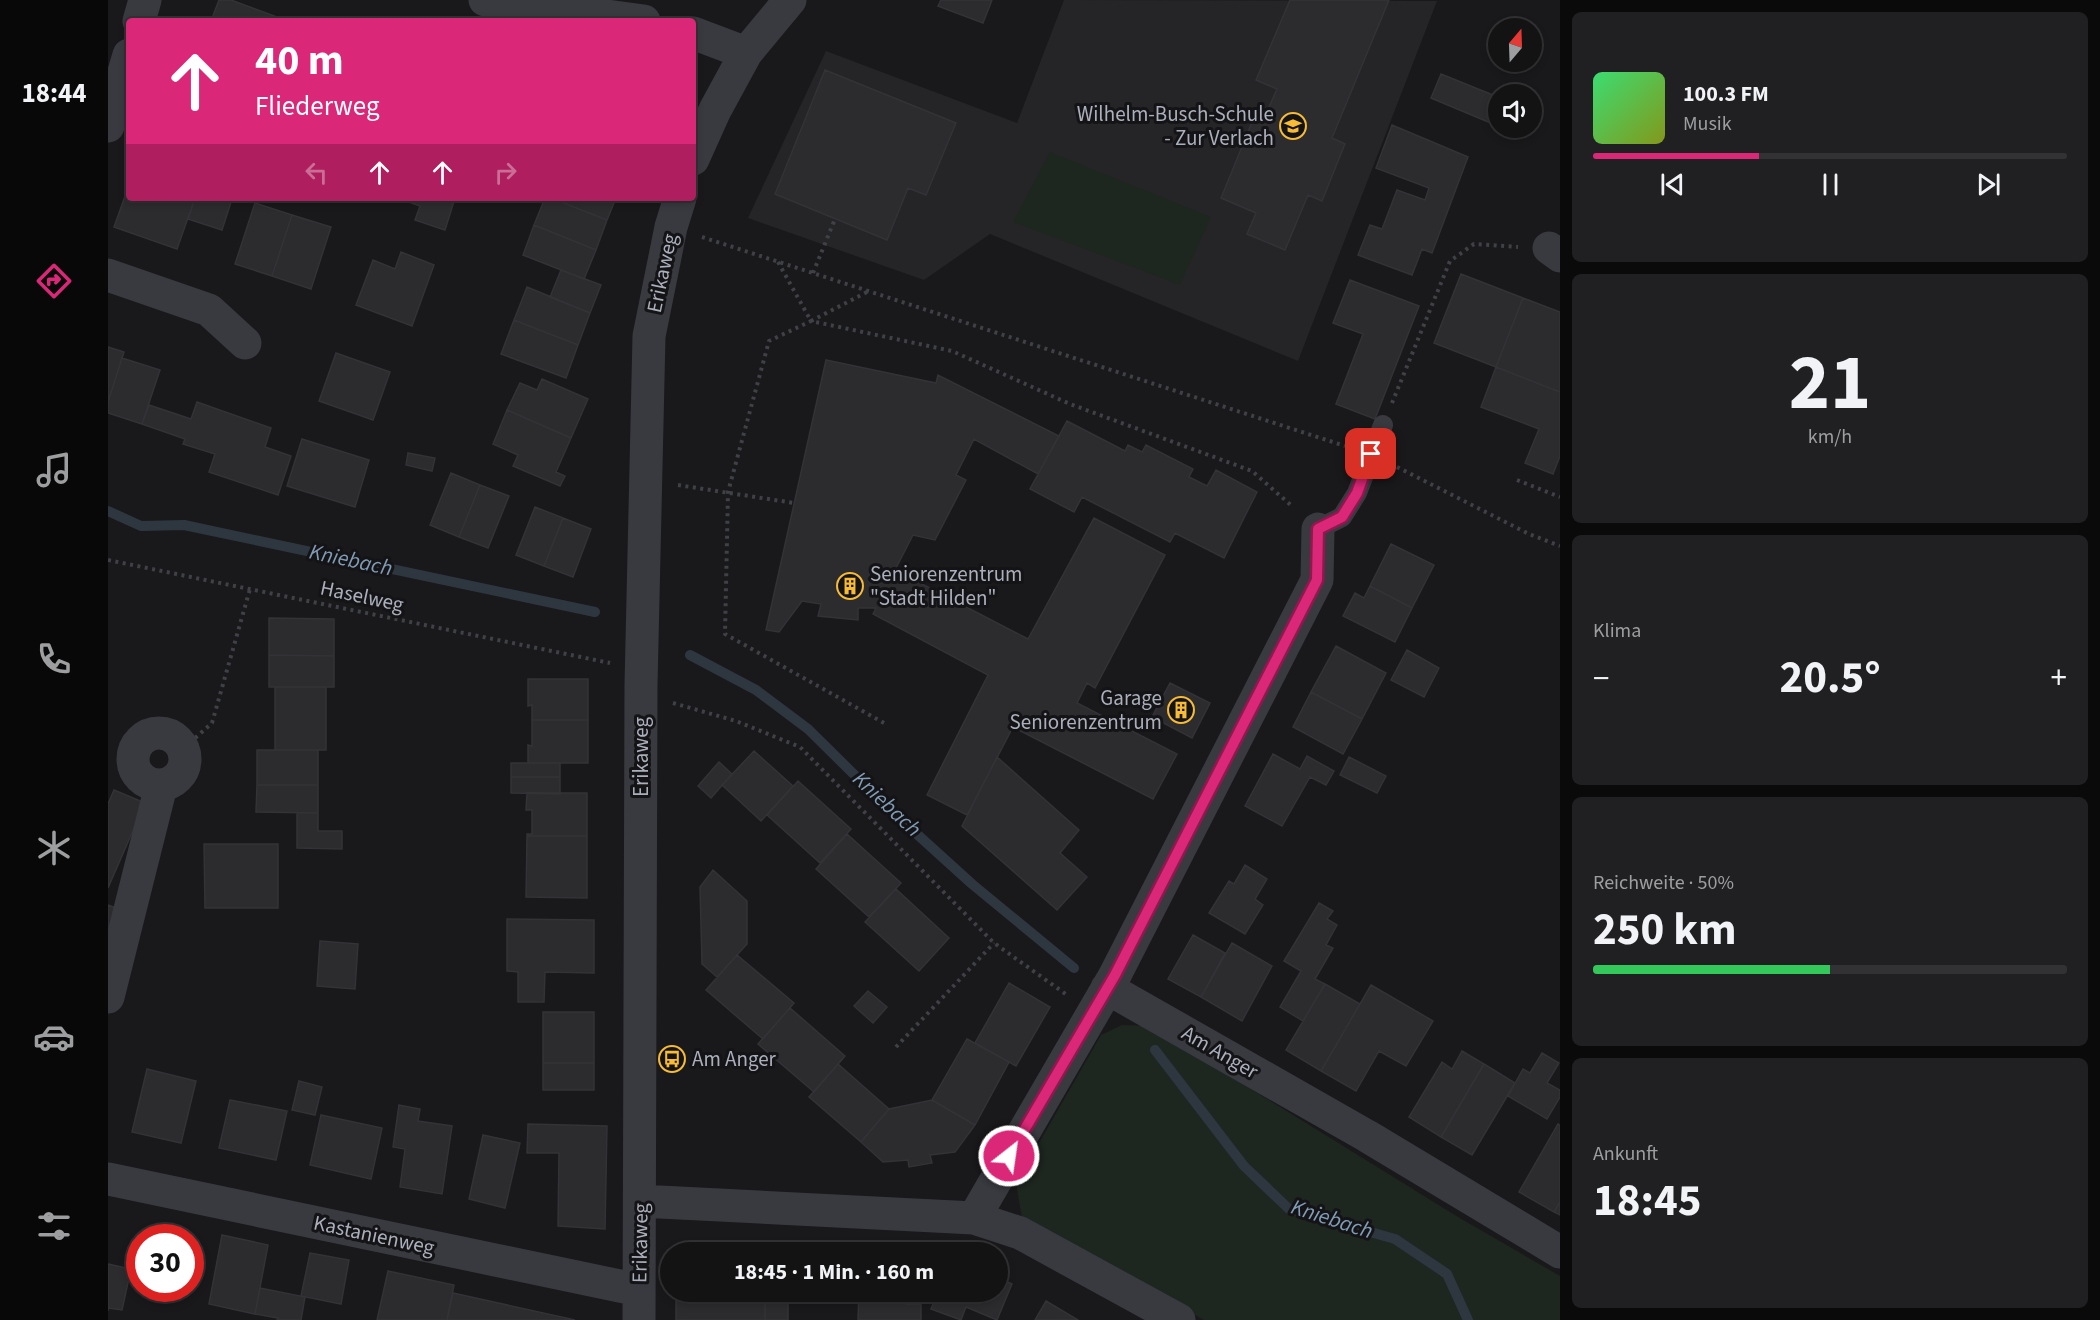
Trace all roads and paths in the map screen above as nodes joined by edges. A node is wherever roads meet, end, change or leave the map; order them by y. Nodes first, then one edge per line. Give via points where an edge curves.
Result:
1 (145, 0) edge
2 (485, 0) edge
3 (790, 0) edge
4 (140, 18) edge
5 (621, 18) edge
6 (696, 34) edge
7 (746, 53) junction
8 (126, 65) edge
9 (108, 126) edge
10 (696, 152) edge
11 (679, 201) edge
12 (835, 219) dead end
13 (698, 236) dead end
14 (1554, 252) edge
15 (778, 261) junction
16 (813, 273) junction
17 (108, 275) edge
18 (868, 291) junction
19 (811, 321) junction
20 (245, 344) dead end
21 (1383, 425) joint
22 (1371, 454) junction
23 (1517, 480) dead end
24 (674, 484) dead end
25 (728, 492) junction
26 (1560, 497) edge
27 (794, 503) dead end
28 (1318, 529) junction
29 (1560, 546) edge
30 (108, 560) edge
31 (250, 589) junction
32 (610, 663) dead end
33 (672, 703) dead end
34 (884, 723) dead end
35 (184, 748) junction
36 (161, 786) junction
37 (994, 943) junction
38 (1107, 988) junction
39 (1068, 996) dead end
40 (108, 997) edge
41 (896, 1047) dead end
42 (108, 1179) edge
43 (640, 1201) junction
44 (974, 1218) junction
45 (1560, 1252) edge
46 (639, 1305) edge
47 (1179, 1320) edge

1 - 4 street
2 - 5 street
3 - 7 street
6 - 7 street
7 - 10 street
8 - 9 street
11 - 43 street, Erikaweg via 649,336 641,685
12 - 16 path
13 - 15 path
14 - 21 path via 1474,244 1450,261
15 - 16 path
15 - 19 path
16 - 18 path
17 - 20 street via 210,310
18 - 19 path
18 - 22 path
19 - 25 path via 769,341
19 - 28 path via 952,351 1070,404 1252,471
21 - 22 lane
22 - 28 lane via 1357,493 1342,517
22 - 29 path
23 - 26 path
24 - 25 path
25 - 27 path
25 - 34 path via 725,634
28 - 38 street via 1317,580
30 - 31 path, Haselweg
31 - 32 path, Haselweg
31 - 35 path via 212,723
33 - 37 path via 736,721 800,747
35 - 36 street via 186,764 176,780
35 - 36 street via 172,734 153,732 138,741 132,762 143,781
36 - 40 street
37 - 39 path
37 - 41 path
38 - 44 street
38 - 45 street, Am Anger via 1367,1136
42 - 46 street, Kastanienweg
43 - 44 street
43 - 46 street, Erikaweg
44 - 47 street via 1020,1233

